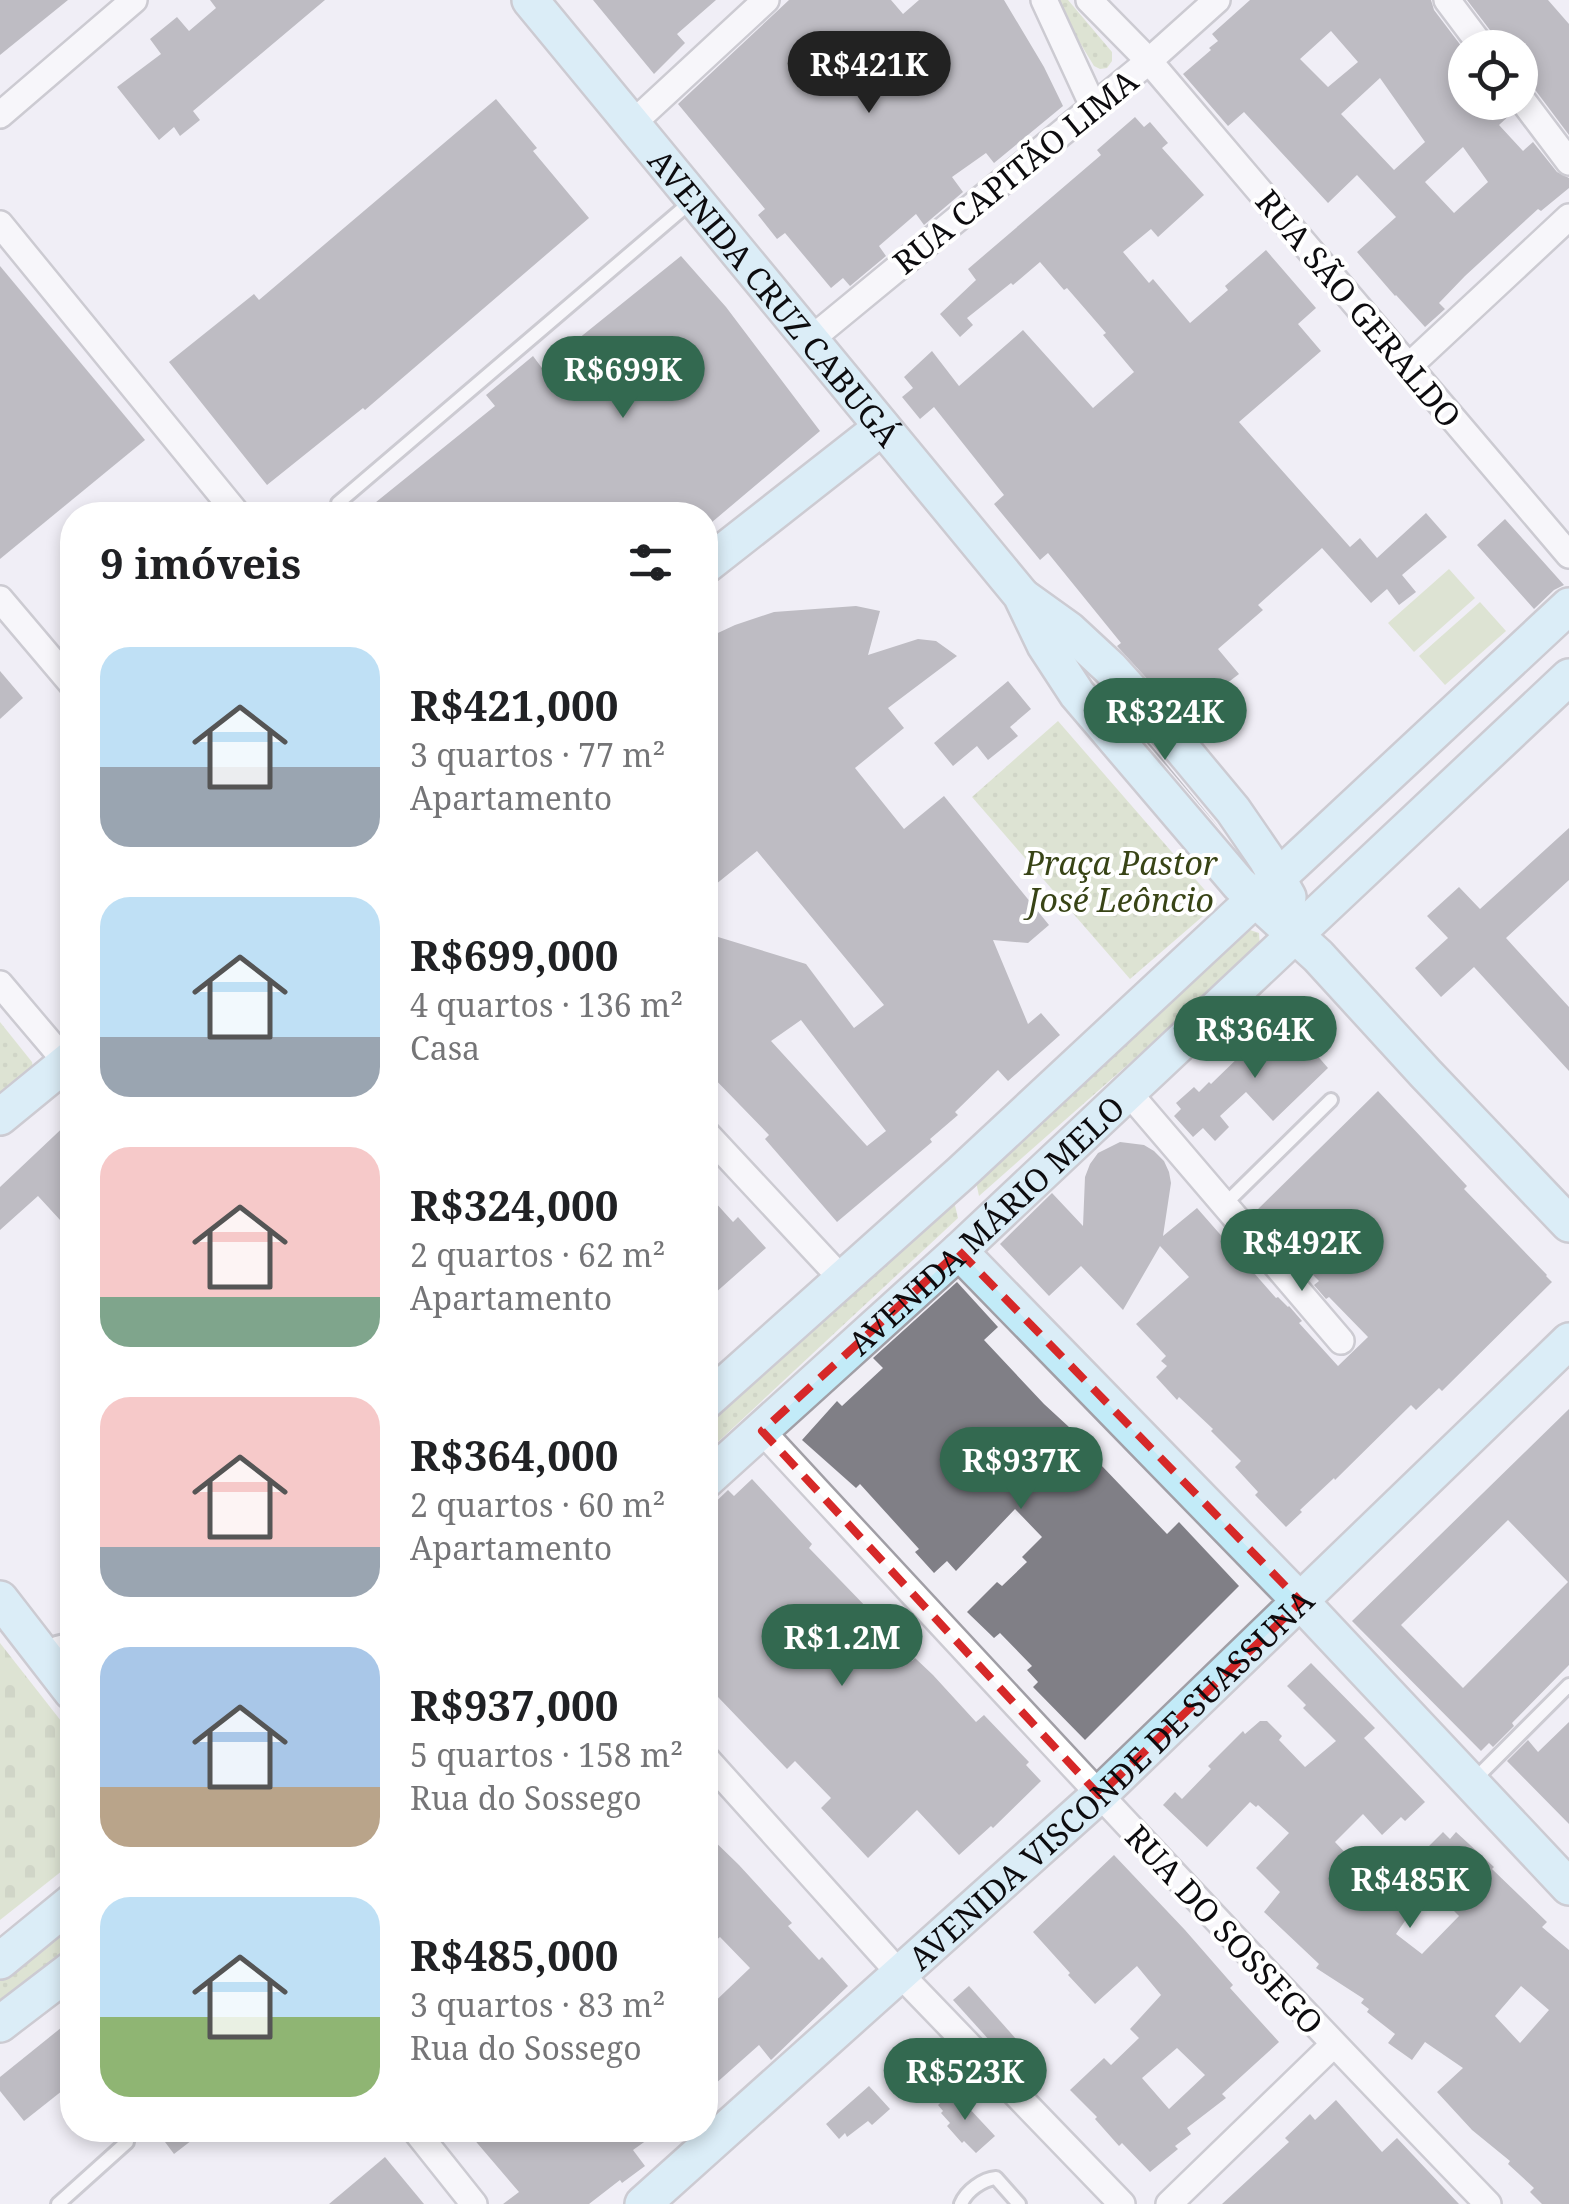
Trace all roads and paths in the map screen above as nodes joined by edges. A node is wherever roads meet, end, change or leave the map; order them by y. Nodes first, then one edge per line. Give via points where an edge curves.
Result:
1 (134, 0) edge
2 (530, 0) edge
3 (766, 0) edge
4 (1044, 0) edge
5 (1089, 0) edge
6 (1216, 0) edge
7 (1481, 0) edge
8 (1454, 8) edge
9 (1470, 30) edge
10 (1149, 61) junction
11 (1093, 106) junction
12 (0, 115) edge
13 (1537, 120) edge
14 (632, 124) junction
15 (1569, 162) edge
16 (693, 200) junction
17 (1569, 217) edge
18 (0, 224) edge
19 (810, 340) junction
20 (1408, 367) junction
21 (882, 427) junction
22 (227, 502) edge
23 (340, 502) edge
24 (718, 556) edge
25 (1569, 556) edge
26 (0, 599) edge
27 (1569, 606) edge
28 (60, 670) edge
29 (1569, 677) edge
30 (1266, 888) junction
31 (1305, 939) junction
32 (0, 984) edge
33 (60, 1052) edge
34 (60, 1071) edge
35 (1128, 1092) junction
36 (1331, 1100) dead end
37 (0, 1117) edge
38 (718, 1146) edge
39 (1224, 1204) junction
40 (1569, 1224) edge
41 (960, 1251) junction
42 (841, 1278) junction
43 (1341, 1340) dead end
44 (1569, 1341) edge
45 (718, 1382) edge
46 (762, 1431) junction
47 (718, 1470) edge
48 (0, 1599) edge
49 (1301, 1602) junction
50 (58, 1646) edge
51 (1569, 1685) edge
52 (718, 1772) edge
53 (1471, 1783) junction
54 (1099, 1795) junction
55 (1569, 1886) edge
56 (60, 1912) edge
57 (35, 1933) junction
58 (0, 1961) edge
59 (900, 1974) junction
60 (0, 1976) edge
61 (60, 1978) edge
62 (0, 2024) edge
63 (1334, 2044) junction
64 (718, 2138) edge
65 (127, 2142) dead end
66 (424, 2142) edge
67 (713, 2142) edge
68 (58, 2204) edge
69 (474, 2204) edge
70 (644, 2204) edge
71 (962, 2204) edge
72 (1019, 2204) edge
73 (1122, 2204) edge
74 (1169, 2204) edge
75 (1488, 2204) edge

1 - 12 street
2 - 14 main road, AVENIDA CRUZ CABUGÁ
3 - 14 street
4 - 11 street
5 - 10 street, RUA SÃO GERALDO
6 - 10 street, RUA CAPITÃO LIMA
7 - 8 street
8 - 9 street
10 - 11 street, RUA CAPITÃO LIMA
10 - 20 street, RUA SÃO GERALDO
11 - 19 street, RUA CAPITÃO LIMA
13 - 15 street
14 - 16 main road, AVENIDA CRUZ CABUGÁ
16 - 19 main road, AVENIDA CRUZ CABUGÁ
16 - 23 lane
17 - 20 street
18 - 22 street
19 - 21 main road, AVENIDA CRUZ CABUGÁ
20 - 25 street, RUA SÃO GERALDO
21 - 24 main road
21 - 30 main road, AVENIDA CRUZ CABUGÁ via 1020,595 1077,694 1239,884
26 - 28 street
27 - 30 main road, AVENIDA MÁRIO MELO
29 - 31 main road, AVENIDA MÁRIO MELO
30 - 31 main road, AVENIDA CRUZ CABUGÁ
30 - 42 main road, AVENIDA MÁRIO MELO
31 - 35 main road, AVENIDA MÁRIO MELO
31 - 40 main road, AVENIDA CRUZ CABUGÁ
32 - 33 street
34 - 37 main road
35 - 39 street
35 - 41 main road, AVENIDA MÁRIO MELO
36 - 39 lane
38 - 42 street
39 - 43 street
41 - 46 main road, AVENIDA MÁRIO MELO
41 - 49 main road
42 - 45 main road, AVENIDA MÁRIO MELO
44 - 49 main road, AVENIDA VISCONDE DE SUASSUNA
46 - 47 main road, AVENIDA MÁRIO MELO
46 - 54 street, RUA DO SOSSEGO
48 - 50 main road
49 - 53 main road
49 - 54 main road, AVENIDA VISCONDE DE SUASSUNA
51 - 53 lane
52 - 59 street
53 - 55 main road
54 - 59 main road, AVENIDA VISCONDE DE SUASSUNA
54 - 63 street, RUA DO SOSSEGO
56 - 57 main road
57 - 58 main road
57 - 60 main road
59 - 64 main road, AVENIDA VISCONDE DE SUASSUNA
59 - 73 street
61 - 62 main road
63 - 74 street
63 - 75 street, RUA DO SOSSEGO
65 - 68 lane
66 - 69 street
67 - 70 main road, AVENIDA VISCONDE DE SUASSUNA
71 - 72 lane via 990,2178

